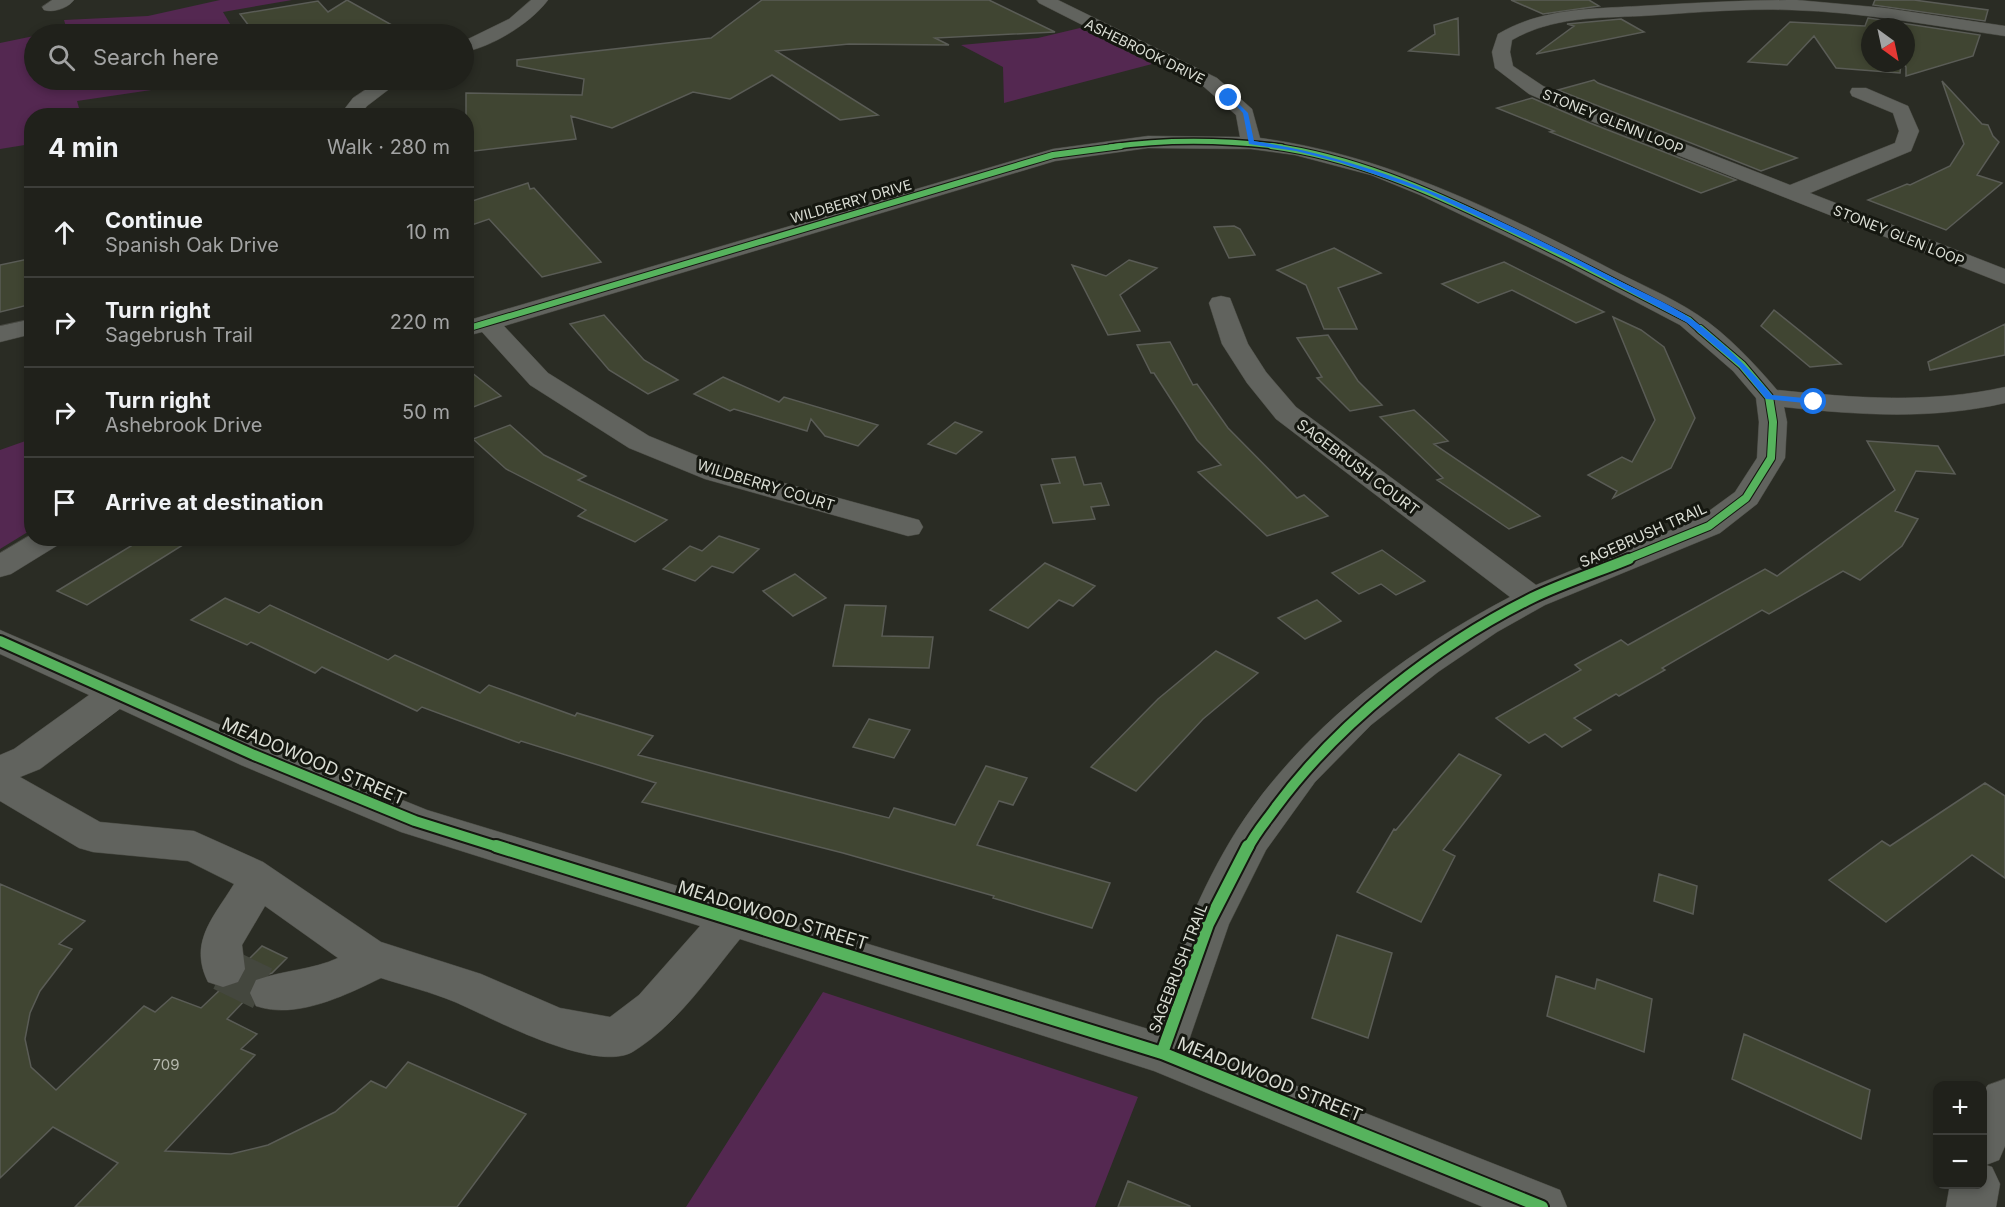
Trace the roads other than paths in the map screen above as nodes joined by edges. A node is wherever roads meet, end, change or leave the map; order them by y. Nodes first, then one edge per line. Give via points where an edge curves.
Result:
1 (66, 0) edge
2 (540, 0) edge
3 (1045, 0) edge
4 (50, 7) dead end
5 (2005, 31) edge
6 (474, 42) edge
7 (376, 90) edge
8 (1859, 92) dead end
9 (355, 108) edge
10 (1251, 142) junction
11 (1792, 192) junction
12 (2005, 277) edge
13 (1221, 303) dead end
14 (477, 326) edge
15 (24, 328) edge
16 (0, 334) edge
17 (2005, 395) edge
18 (1769, 397) junction
19 (908, 527) dead end
20 (34, 546) edge
21 (0, 567) edge
22 (1533, 598) junction
23 (0, 641) edge
24 (117, 693) junction
25 (0, 770) edge
26 (0, 783) edge
27 (258, 880) junction
28 (732, 919) junction
29 (378, 959) junction
30 (223, 969) dead end
31 (272, 993) tunnel mouth
32 (1162, 1053) junction
33 (2005, 1100) edge
34 (1984, 1135) edge
35 (1974, 1189) edge
36 (1542, 1207) edge
37 (1971, 1207) edge

1 - 4 street
2 - 6 street via 514,23
3 - 10 street, ASHEBROOK DRIVE via 1210,82 1245,113
5 - 11 street, STONEY GLENN LOOP via 1875,12 1763,4 1594,13 1549,19 1518,28 1504,38 1504,69 1536,90
7 - 9 street
8 - 11 street via 1901,110 1909,131 1904,147
10 - 14 street, WILDBERRY DRIVE via 1148,142 1053,155
10 - 18 street via 1296,149 1378,171 1428,190 1572,259 1689,320 1742,365
11 - 12 street, STONEY GLEN LOOP
13 - 22 street, SAGEBRUSH COURT via 1235,345 1286,413
14 - 19 street, WILDBERRY COURT via 539,379 639,442 715,472
15 - 16 street
17 - 18 street via 1916,406
18 - 22 street, SAGEBRUSH TRAIL via 1773,422 1771,458 1746,498 1709,526
20 - 21 street
22 - 32 street, SAGEBRUSH TRAIL via 1485,624 1426,664 1358,716 1302,772 1251,841 1208,924
23 - 24 street, MEADOWOOD STREET
24 - 25 street via 27,759
24 - 28 street, MEADOWOOD STREET via 415,821
26 - 27 street via 93,837 194,846
27 - 29 street
27 - 30 street via 221,944
28 - 29 street via 655,1008 617,1038 556,1027 466,987
28 - 32 street, MEADOWOOD STREET
29 - 31 street via 326,984
32 - 36 street, MEADOWOOD STREET
33 - 34 street
35 - 37 street

